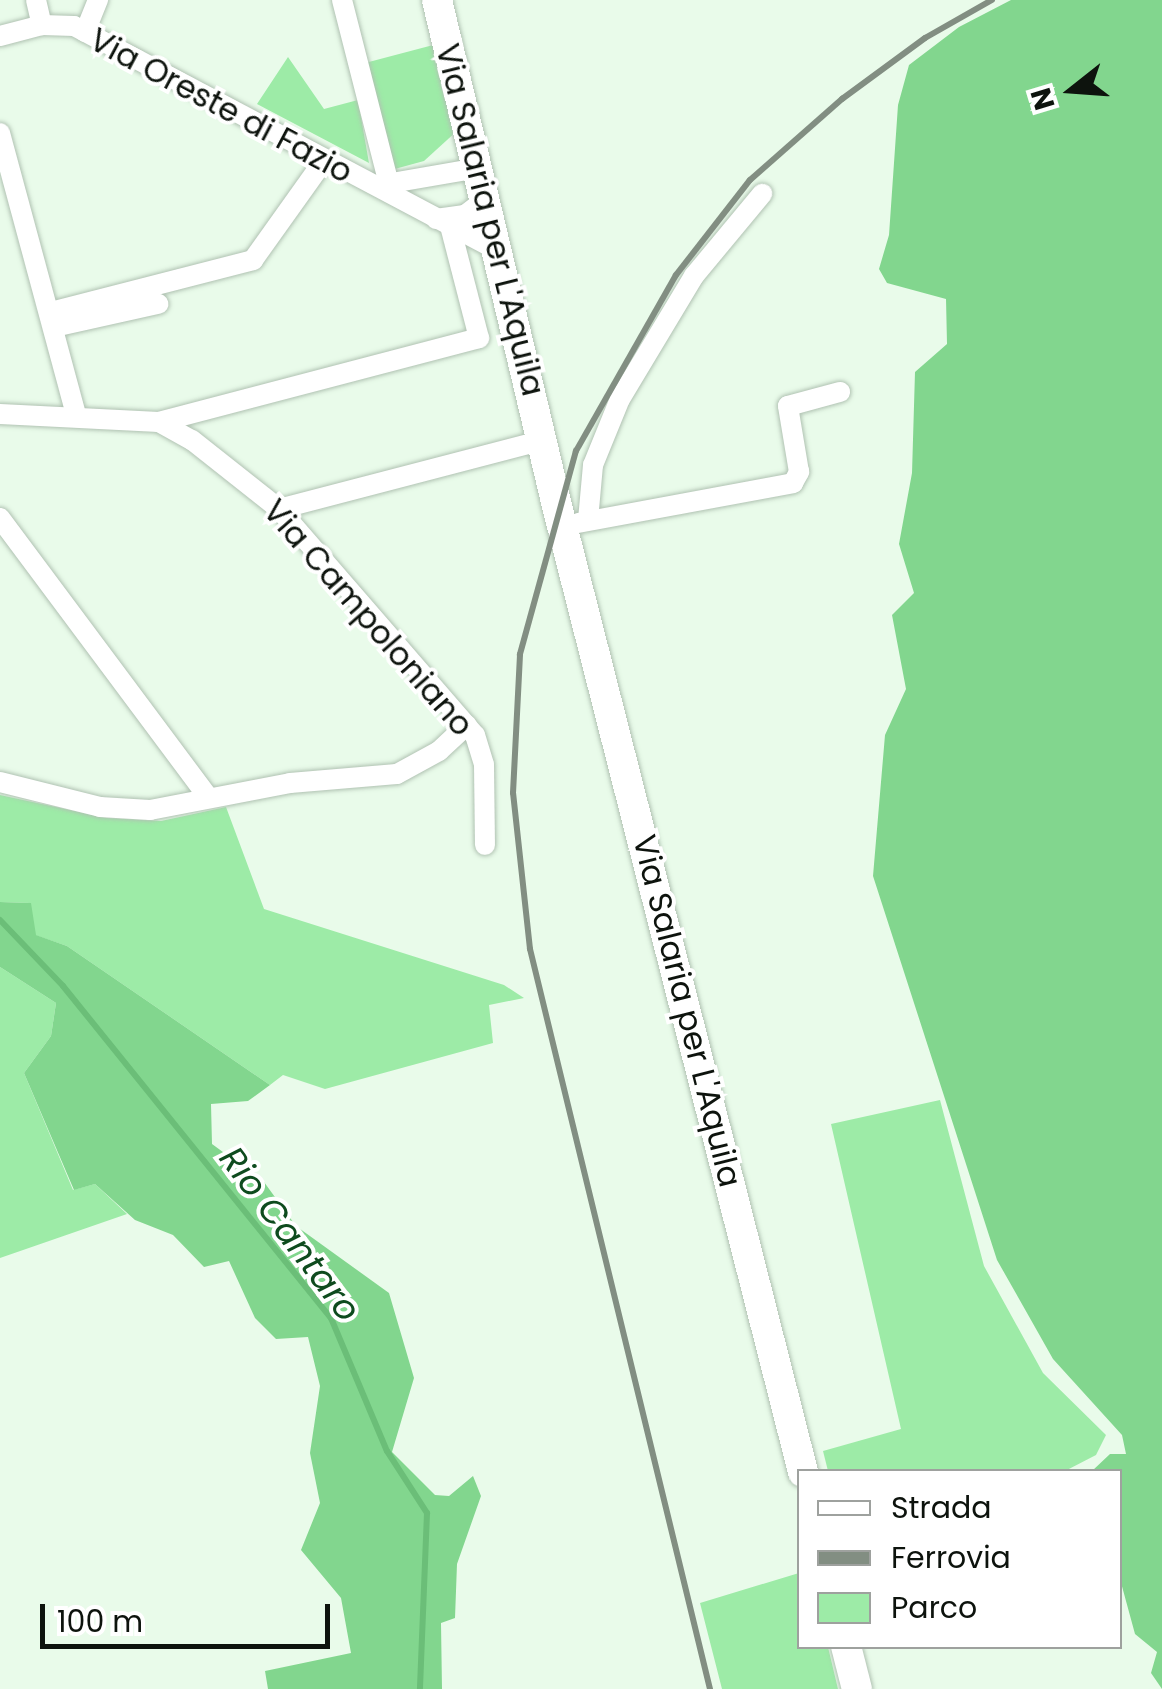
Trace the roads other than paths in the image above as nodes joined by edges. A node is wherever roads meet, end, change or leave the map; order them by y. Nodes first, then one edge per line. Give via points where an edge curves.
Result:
1 (36, 0) edge
2 (98, 0) edge
3 (342, 0) edge
4 (436, 0) edge
5 (42, 25) junction
6 (85, 32) junction
7 (0, 36) edge
8 (0, 133) edge
9 (323, 162) junction
10 (478, 168) junction
11 (378, 185) junction
12 (762, 194) dead end
13 (486, 199) junction
14 (443, 223) junction
15 (499, 251) junction
16 (158, 304) dead end
17 (52, 320) junction
18 (840, 392) dead end
19 (0, 414) edge
20 (76, 414) junction
21 (159, 422) junction
22 (543, 440) junction
23 (279, 509) junction
24 (0, 518) edge
25 (575, 532) junction
26 (467, 725) junction
27 (0, 782) edge
28 (209, 798) junction
29 (485, 845) dead end
30 (803, 1469) edge
31 (847, 1649) edge
32 (857, 1689) edge

1 - 5 street
2 - 6 street
3 - 11 street
4 - 10 main road, Via Salaria per L'Aquila
5 - 6 street, Via Oreste di Fazio via 61,23
5 - 7 street, Via Oreste di Fazio
6 - 9 street, Via Oreste di Fazio
8 - 17 street
9 - 11 street, Via Oreste di Fazio
9 - 17 street via 253,260
10 - 11 street
10 - 13 main road, Via Salaria per L'Aquila
11 - 14 street, Via Oreste di Fazio
12 - 25 street via 694,276 620,399
13 - 14 street
13 - 15 main road, Via Salaria per L'Aquila
14 - 15 street, Via Oreste di Fazio
14 - 21 street via 478,338
15 - 22 main road, Via Salaria per L'Aquila
16 - 17 street
17 - 20 street
18 - 25 street via 788,406 798,472 793,483
19 - 20 street
20 - 21 street
21 - 23 street, Via Campoloniano
22 - 23 street
22 - 25 main road, Via Salaria per L'Aquila
23 - 26 street, Via Campoloniano
24 - 28 street
25 - 30 main road, Via Salaria per L'Aquila
26 - 28 street via 439,751 397,774
26 - 29 street, Via Campoloniano via 484,766
27 - 28 street via 100,807 150,810
31 - 32 main road

